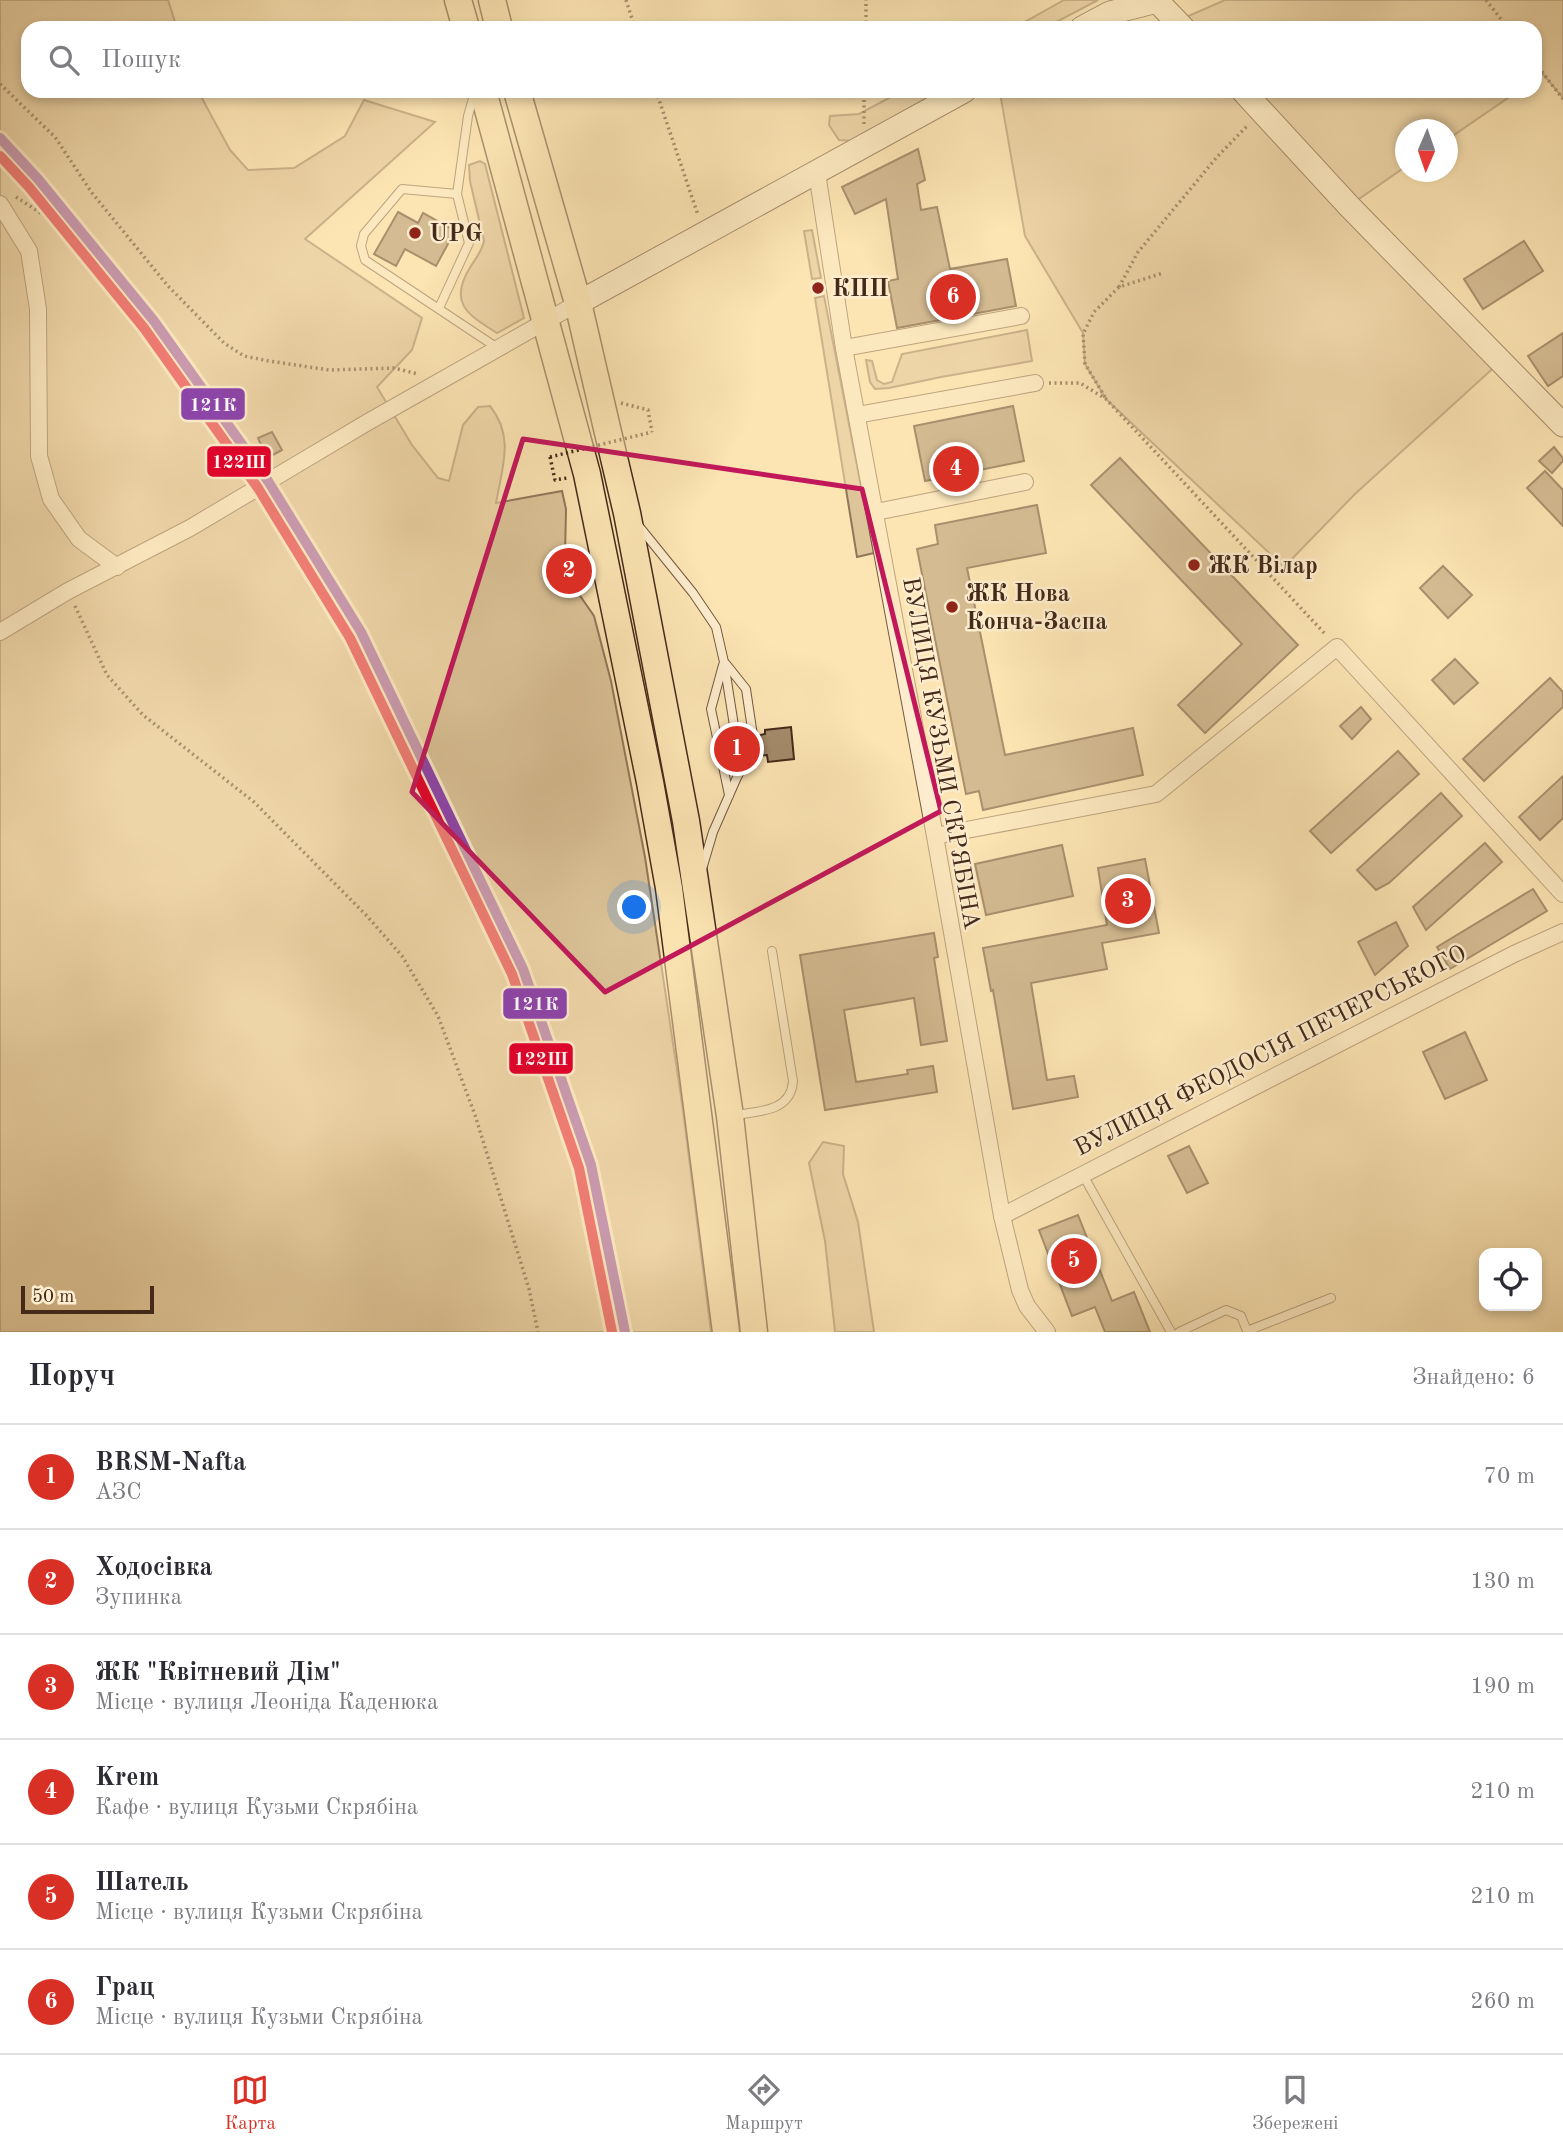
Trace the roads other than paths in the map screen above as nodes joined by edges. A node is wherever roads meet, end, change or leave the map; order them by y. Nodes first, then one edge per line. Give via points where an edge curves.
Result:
1 (458, 0) edge
2 (492, 0) edge
3 (1159, 1) edge
4 (464, 21) edge
5 (497, 21) edge
6 (1095, 21) edge
7 (1177, 21) edge
8 (473, 98) edge
9 (485, 98) edge
10 (519, 98) edge
11 (951, 98) edge
12 (1250, 98) edge
13 (817, 173) junction
14 (457, 194) junction
15 (4, 200) edge
16 (578, 303) junction
17 (439, 308) junction
18 (1021, 316) dead end
19 (547, 322) junction
20 (844, 348) junction
21 (499, 349) junction
22 (1035, 383) road end
23 (857, 415) junction
24 (1563, 425) edge
25 (1025, 482) dead end
26 (876, 512) junction
27 (626, 513) junction
28 (117, 566) junction
29 (0, 632) edge
30 (724, 662) junction
31 (738, 775) junction
32 (729, 795) junction
33 (935, 836) junction
34 (697, 889) junction
35 (1563, 894) edge
36 (1563, 932) edge
37 (772, 951) dead end
38 (730, 1116) junction
39 (1083, 1175) junction
40 (1002, 1216) junction
41 (1331, 1298) dead end
42 (726, 1332) edge
43 (754, 1332) edge
44 (1047, 1332) edge
45 (1171, 1332) edge
46 (1179, 1332) edge

1 - 4 main road
2 - 5 main road
3 - 6 street
3 - 7 street
8 - 14 lane
9 - 19 main road
10 - 16 main road
11 - 13 street
12 - 24 street
13 - 16 street
13 - 20 street, ВУЛИЦЯ КУЗЬМИ СКРЯБІНА
14 - 17 lane via 470,243
14 - 17 lane via 402,188 364,234 361,246 365,260
15 - 28 street via 29,251 38,309 39,456 51,499 79,539
16 - 19 street
16 - 27 main road
17 - 21 lane
18 - 20 street
19 - 21 street
19 - 42 main road via 580,450 645,757 668,888
20 - 23 street, ВУЛИЦЯ КУЗЬМИ СКРЯБІНА
21 - 28 street
22 - 23 street
23 - 26 street, ВУЛИЦЯ КУЗЬМИ СКРЯБІНА
25 - 26 street
26 - 33 street, ВУЛИЦЯ КУЗЬМИ СКРЯБІНА
27 - 30 lane via 716,626
27 - 34 main road
28 - 29 street
30 - 31 lane
30 - 31 lane via 746,689 755,749
30 - 32 lane via 711,709
31 - 32 lane
32 - 34 lane
33 - 35 street via 1156,794 1337,647
33 - 40 street, ВУЛИЦЯ КУЗЬМИ СКРЯБІНА
34 - 38 main road
36 - 39 street, ВУЛИЦЯ ФЕОДОСІЯ ПЕЧЕРСЬКОГО
37 - 38 lane via 792,1090 779,1106
38 - 43 main road
39 - 40 street, ВУЛИЦЯ ФЕОДОСІЯ ПЕЧЕРСЬКОГО
39 - 45 lane
40 - 44 street, ВУЛИЦЯ КУЗЬМИ СКРЯБІНА via 1020,1290
41 - 46 lane via 1247,1331 1241,1316 1226,1310

